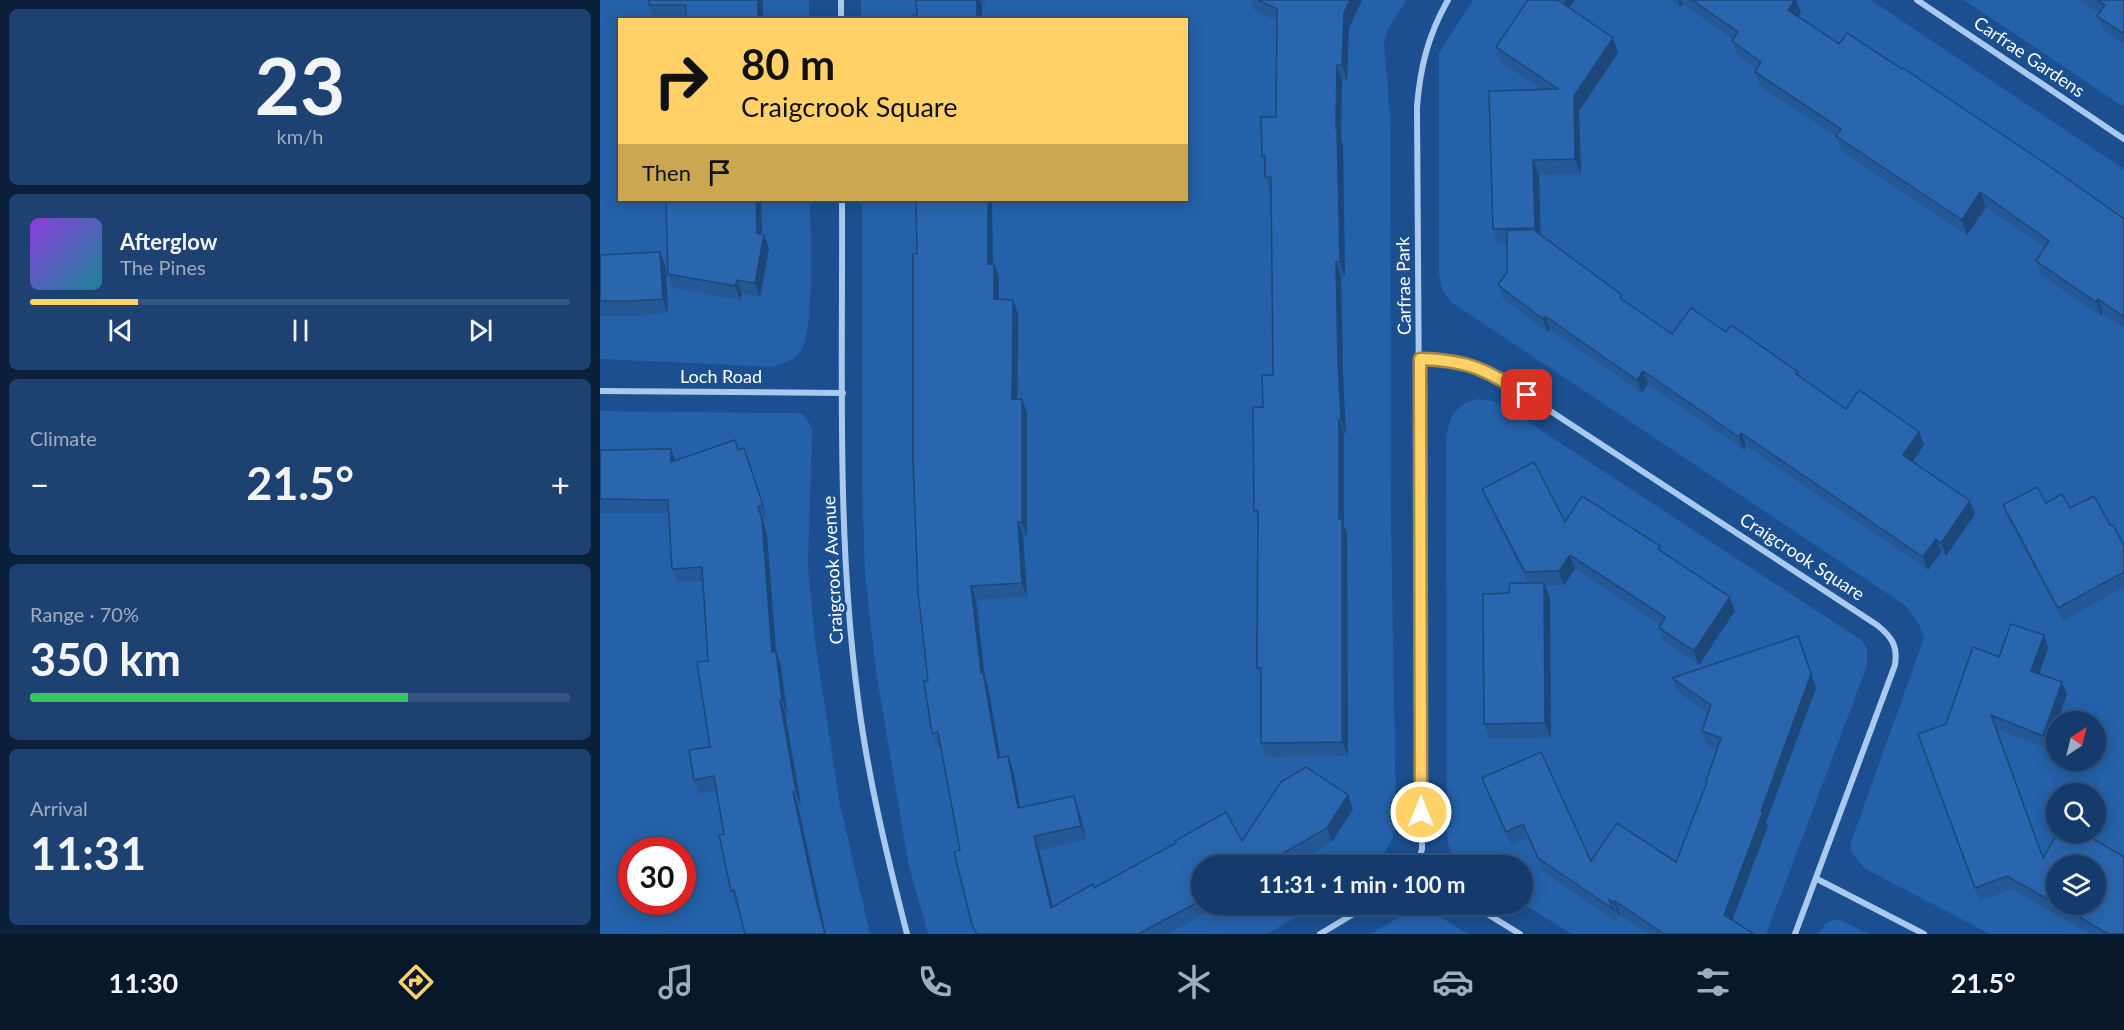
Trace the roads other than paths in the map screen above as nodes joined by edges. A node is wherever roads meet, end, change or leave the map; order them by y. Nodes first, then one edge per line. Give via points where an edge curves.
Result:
1 (841, 0) edge
2 (1448, 0) edge
3 (1917, 0) edge
4 (841, 18) edge
5 (2124, 139) edge
6 (842, 201) edge
7 (1420, 359) junction
8 (600, 391) edge
9 (843, 393) junction
10 (1421, 855) edge
11 (1817, 879) junction
12 (1352, 915) edge
13 (1489, 915) edge
14 (907, 934) edge
15 (1320, 934) edge
16 (1520, 934) edge
17 (1795, 934) edge
18 (1923, 934) edge

1 - 4 street
2 - 7 street, Carfrae Park via 1426,47 1419,81
3 - 5 street, Carfrae Gardens
6 - 9 street, Craigcrook Avenue
7 - 10 street, Carfrae Park
7 - 11 street, Craigcrook Square via 1459,362 1500,378 1877,625 1893,640 1895,665
8 - 9 street, Loch Road
9 - 14 street, Craigcrook Avenue via 848,610 858,699 873,790
11 - 17 street, Craigcrook Square
11 - 18 street
12 - 15 street
13 - 16 street

